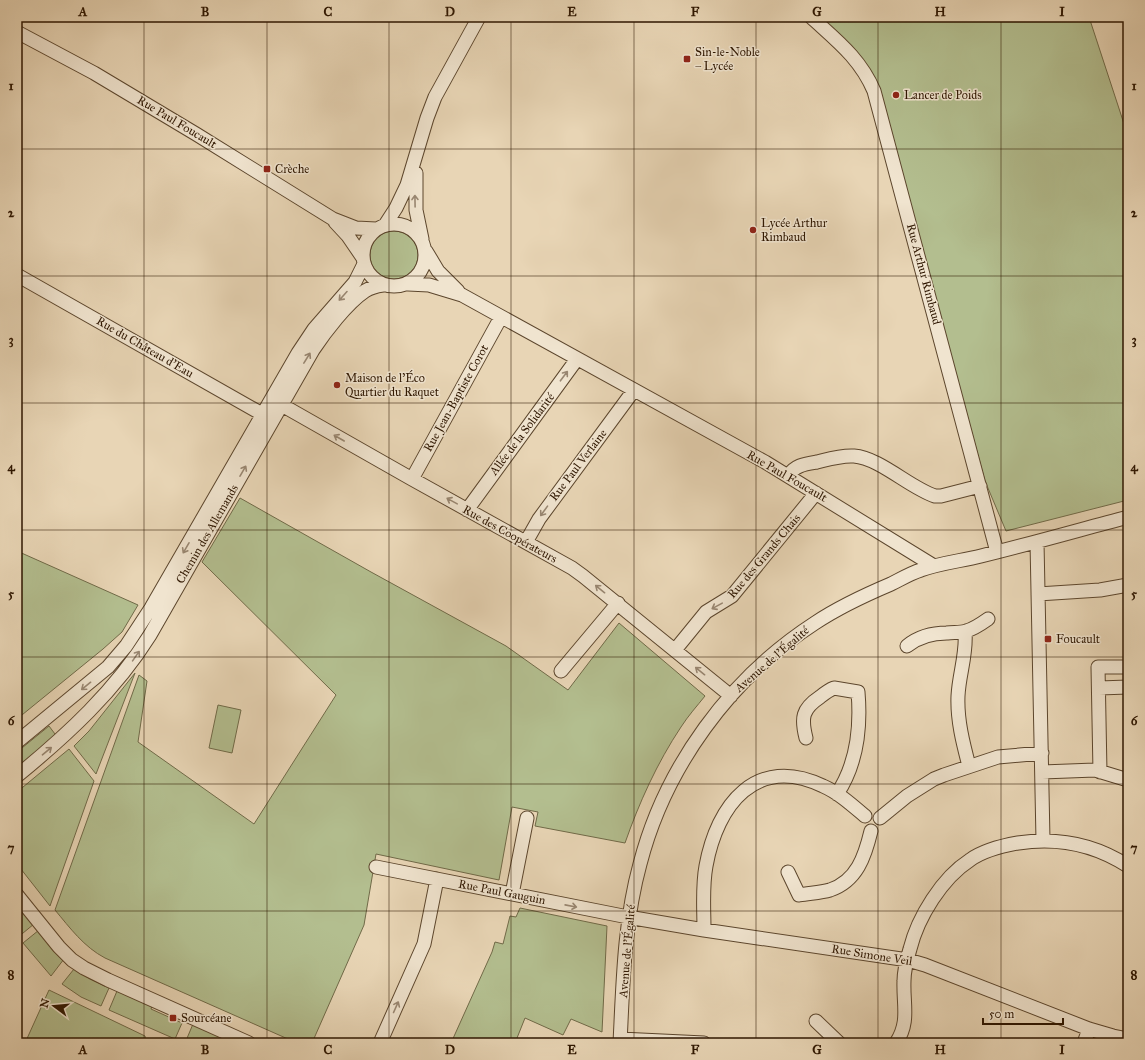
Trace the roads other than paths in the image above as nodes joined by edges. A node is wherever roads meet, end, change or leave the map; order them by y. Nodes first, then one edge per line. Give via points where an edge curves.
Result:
1 (479, 17) edge
2 (811, 17) edge
3 (17, 32) edge
4 (418, 154) junction
5 (333, 219) junction
6 (381, 227) junction
7 (424, 245) junction
8 (363, 261) junction
9 (17, 275) edge
10 (408, 284) junction
11 (383, 285) junction
12 (462, 295) junction
13 (501, 317) junction
14 (577, 359) junction
15 (634, 390) junction
16 (276, 402) junction
17 (268, 417) junction
18 (788, 476) junction
19 (412, 479) junction
20 (980, 486) junction
21 (816, 493) junction
22 (467, 510) junction
23 (1128, 517) edge
24 (526, 542) junction
25 (1037, 542) junction
26 (997, 552) junction
27 (934, 566) junction
28 (1128, 585) edge
29 (1038, 594) junction
30 (618, 604) junction
31 (988, 620) dead end
32 (965, 632) junction
33 (907, 646) dead end
34 (675, 650) junction
35 (1128, 667) edge
36 (561, 671) dead end
37 (1128, 687) edge
38 (1099, 688) junction
39 (731, 696) junction
40 (806, 738) dead end
41 (17, 742) edge
42 (1042, 753) junction
43 (969, 766) junction
44 (1042, 772) junction
45 (1100, 772) junction
46 (17, 776) edge
47 (1128, 780) edge
48 (837, 794) junction
49 (865, 816) junction
50 (527, 818) dead end
51 (880, 818) junction
52 (871, 831) junction
53 (1044, 840) junction
54 (1128, 866) edge
55 (376, 867) dead end
56 (788, 872) dead end
57 (437, 880) junction
58 (17, 894) edge
59 (512, 894) junction
60 (628, 917) junction
61 (704, 930) junction
62 (908, 960) junction
63 (816, 1021) dead end
64 (1090, 1028) junction
65 (1128, 1039) edge
66 (620, 1041) edge
67 (249, 1043) edge
68 (380, 1043) edge
69 (699, 1043) edge
70 (704, 1043) edge
71 (839, 1043) edge
72 (896, 1043) edge
73 (1084, 1043) edge

1 - 4 street via 434,97
2 - 20 street, Rue Arthur Rimbaud via 857,61 875,95
3 - 5 street, Rue Paul Foucault via 94,73
4 - 6 street via 400,201
7 -> 4 street via 417,223 415,203
5 - 6 street, Rue Paul Foucault via 356,228
5 - 8 street, Rue Paul Foucault via 348,236
6 - 7 street via 394,224 406,226 416,232
6 - 8 street via 366,241
7 - 10 street via 426,260 416,279
7 - 12 street, Rue Paul Foucault via 438,271
8 - 11 street via 369,274
8 -> 16 street, Chemin des Allemands via 355,282 309,336
9 - 17 street, Rue du Château d'Eau
10 - 11 street via 394,287
10 - 12 street, Rue Paul Foucault via 429,285
16 -> 11 street, Chemin des Allemands via 335,322 361,294 372,287
12 - 13 street, Rue Paul Foucault
13 - 14 street, Rue Paul Foucault
13 - 19 street, Rue Jean-Baptiste Corot
14 - 15 street, Rue Paul Foucault
22 -> 14 street, Allée de la Solidarité
15 - 18 street, Rue Paul Foucault
15 -> 24 street, Rue Paul Verlaine via 539,519
16 - 17 street, Chemin des Allemands
19 -> 16 street, Rue des Coopérateurs
17 -> 41 street, Chemin des Allemands via 126,646 103,671
46 -> 17 street, Chemin des Allemands via 78,723 131,663 150,635
18 - 20 street via 800,465 854,456 868,459 934,496
18 - 21 street, Rue Paul Foucault
22 -> 19 street, Rue des Coopérateurs
20 - 26 street, Rue Arthur Rimbaud
21 - 27 street, Rue Paul Foucault
21 -> 34 street, Rue des Grands Chais via 732,596 706,612
22 - 24 street, Rue des Coopérateurs
23 - 25 street
30 -> 24 street, Rue des Coopérateurs via 578,572
25 - 26 street
25 - 29 street
26 - 27 street
27 - 39 street, Avenue de l'Égalité via 918,570 861,597 815,623 763,664
28 - 29 street via 1100,590
29 - 42 street
30 - 34 street, Rue des Coopérateurs
30 - 36 street
31 - 32 street
32 - 33 street via 929,635 916,639
32 - 43 street via 966,650 958,711
39 -> 34 street, Rue des Coopérateurs
35 - 38 street via 1098,667
37 - 38 street
38 - 45 street
39 - 60 street, Avenue de l'Égalité via 691,747 663,800 645,846
40 - 48 street via 804,716 811,704 834,688 858,692 859,722 856,747 847,776
42 - 43 street via 1004,756
42 - 44 street
43 - 51 street via 934,779
44 - 45 street
44 - 53 street
45 - 47 street
48 - 49 street
48 - 61 street via 809,780 783,777 758,781 739,794 719,824 709,852 705,872
49 - 51 street via 873,813
49 - 52 street via 864,826
50 - 59 street
51 - 52 street via 879,828
52 - 56 street via 858,868 846,881 834,888 799,895
53 - 54 street via 1089,847 1108,854
53 - 62 street via 998,847 964,864 950,877 927,908 913,938
55 - 57 street, Rue Paul Gauguin
57 - 59 street, Rue Paul Gauguin
68 -> 57 street via 424,944
58 - 67 street via 66,954 84,968
59 -> 60 street, Rue Paul Gauguin
60 - 61 street, Rue Simone Veil
60 - 66 street, Avenue de l'Égalité
61 - 62 street, Rue Simone Veil
62 - 64 street, Rue Simone Veil
62 - 72 street via 904,979 905,1021 902,1035
63 - 71 street
64 - 65 street, Rue Simone Veil
64 - 73 street
66 - 69 street
69 - 70 street

